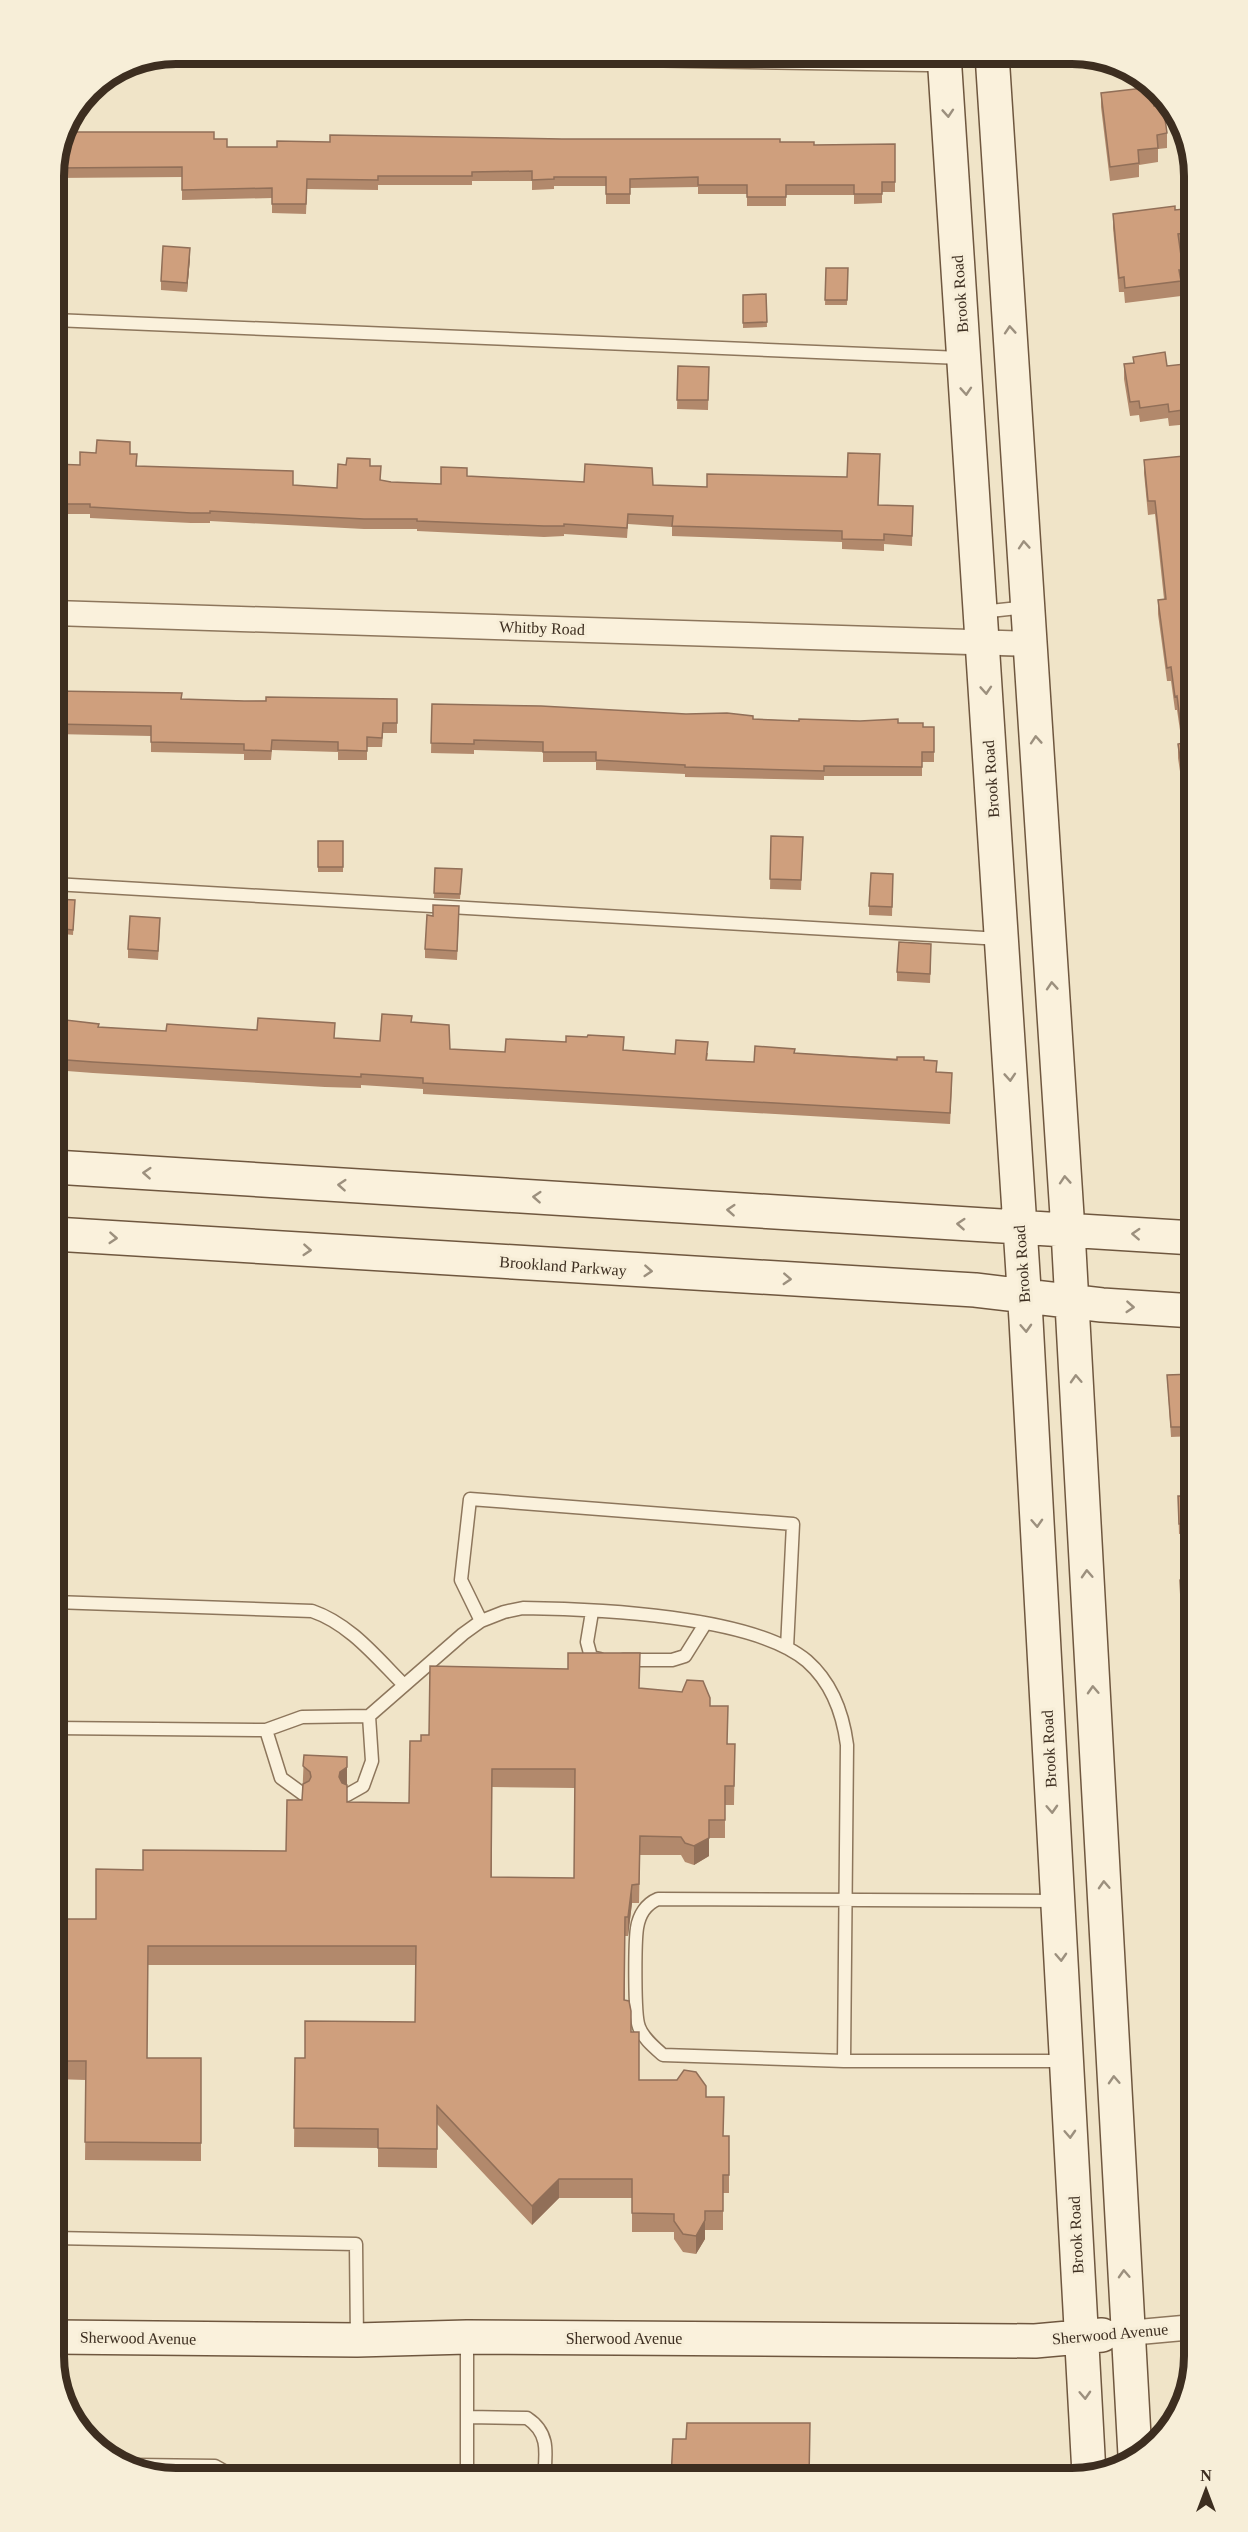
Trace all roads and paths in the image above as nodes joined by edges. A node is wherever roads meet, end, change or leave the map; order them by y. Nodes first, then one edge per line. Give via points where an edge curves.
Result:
1 (950, 65) edge
2 (993, 65) edge
3 (65, 320) edge
4 (964, 358) junction
5 (1028, 607) junction
6 (65, 613) edge
7 (981, 627) junction
8 (1030, 644) junction
9 (65, 885) edge
10 (1002, 939) junction
11 (65, 1168) edge
12 (1020, 1228) junction
13 (1068, 1231) junction
14 (65, 1235) edge
15 (1184, 1237) edge
16 (1024, 1296) junction
17 (1072, 1302) junction
18 (1184, 1310) edge
19 (64, 1602) edge
20 (592, 1612) junction
21 (482, 1621) junction
22 (705, 1624) junction
23 (787, 1648) junction
24 (404, 1685) junction
25 (369, 1716) junction
26 (64, 1728) edge
27 (266, 1730) junction
28 (303, 1794) edge
29 (347, 1795) edge
30 (845, 1900) junction
31 (1057, 1900) junction
32 (844, 2061) junction
33 (1066, 2061) junction
34 (64, 2238) edge
35 (1184, 2328) edge
36 (1128, 2333) junction
37 (64, 2337) edge
38 (467, 2337) junction
39 (1082, 2337) junction
40 (357, 2340) junction
41 (468, 2417) junction
42 (1135, 2448) edge
43 (157, 2465) edge
44 (1089, 2466) edge
45 (217, 2467) edge
46 (466, 2467) edge
47 (545, 2467) edge

1 -> 4 main road, Brook Road
5 -> 2 main road
3 - 4 lane
4 -> 7 main road, Brook Road
5 - 7 lane
5 - 8 main road
6 - 7 street, Whitby Road
7 - 8 street, Whitby Road
7 -> 10 main road, Brook Road
13 -> 8 main road
9 - 10 lane
10 -> 12 main road, Brook Road
12 -> 11 main road
12 - 13 main road
12 - 16 main road, Brook Road
15 -> 13 main road
13 - 17 main road
14 -> 16 main road, Brookland Parkway
16 - 17 main road, Brookland Parkway
16 -> 31 main road, Brook Road
17 -> 18 main road, Brookland Parkway
36 -> 17 main road
19 - 24 lane via 312,1611 332,1618 350,1632
20 - 21 lane via 523,1608
20 - 22 lane
20 - 22 lane via 588,1650 597,1659 672,1660 685,1656
21 - 23 lane via 460,1580 470,1499 793,1524
21 - 24 lane
22 - 23 lane
23 - 30 lane via 821,1676 832,1692 845,1729
24 - 25 lane
25 - 27 lane via 302,1717
25 - 29 lane via 372,1761 363,1786
26 - 27 lane
27 - 28 lane via 281,1778
30 - 31 lane
30 - 32 lane
30 - 32 lane via 658,1899 648,1904 637,1927 636,2012 638,2026 663,2055
31 -> 33 main road, Brook Road
32 - 33 lane
33 -> 39 main road, Brook Road
34 - 40 lane via 356,2244
35 - 36 street, Sherwood Avenue
36 - 39 main road, Sherwood Avenue
36 - 42 main road
37 - 40 main road, Sherwood Avenue
38 - 39 main road, Sherwood Avenue via 1035,2341
38 - 40 main road, Sherwood Avenue
38 - 41 lane
39 -> 44 main road, Brook Road
41 - 46 lane
41 - 47 lane via 527,2418 534,2422 546,2443
43 - 45 lane

